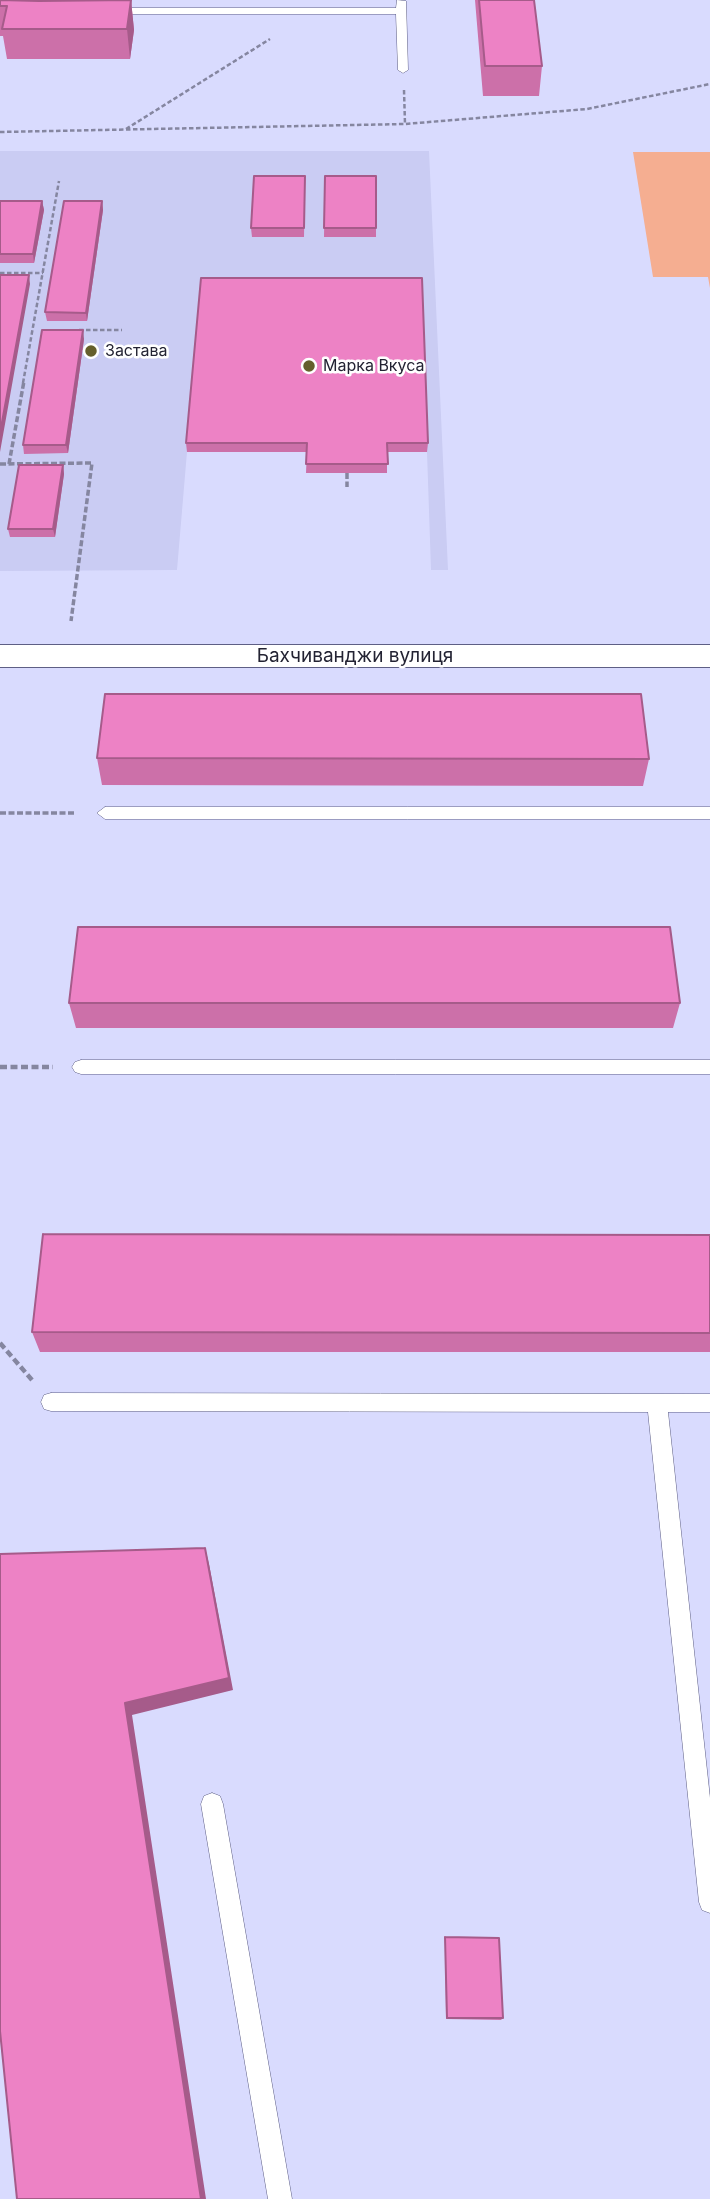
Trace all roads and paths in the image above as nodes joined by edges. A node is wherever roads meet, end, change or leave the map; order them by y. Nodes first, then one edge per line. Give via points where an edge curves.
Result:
1 (401, 5) edge
2 (108, 11) edge
3 (316, 11) junction
4 (403, 71) joint
5 (710, 84) edge
6 (405, 124) junction
7 (124, 130) junction
8 (0, 132) edge
9 (59, 181) dead end
10 (0, 273) edge
11 (43, 273) junction
12 (33, 330) junction
13 (45, 330) edge
14 (71, 330) edge
15 (122, 330) dead end
16 (0, 464) edge
17 (9, 464) junction
18 (347, 473) edge
19 (347, 487) dead end
20 (70, 625) dead end
21 (0, 656) edge
22 (710, 656) edge
23 (0, 813) edge
24 (105, 813) joint
25 (710, 813) edge
26 (0, 1067) edge
27 (82, 1067) joint
28 (710, 1067) edge
29 (0, 1343) edge
30 (51, 1402) joint
31 (657, 1403) junction
32 (710, 1403) edge
33 (212, 1804) dead end
34 (710, 1902) edge
35 (280, 2199) edge

1 - 3 lane
1 - 4 lane
2 - 3 lane
3 - 7 path
4 - 6 path
5 - 6 path via 587,110
6 - 7 path
7 - 8 path
9 - 11 path
10 - 11 path
11 - 12 path
12 - 13 path
12 - 17 path
14 - 15 path
16 - 17 path
17 - 20 path via 92,463
18 - 19 path
21 - 22 street, Бахчиванджи вулиця
23 - 24 path
24 - 25 lane
26 - 27 path
27 - 28 lane
29 - 30 path
30 - 31 lane
31 - 32 lane
31 - 34 lane
33 - 35 lane

